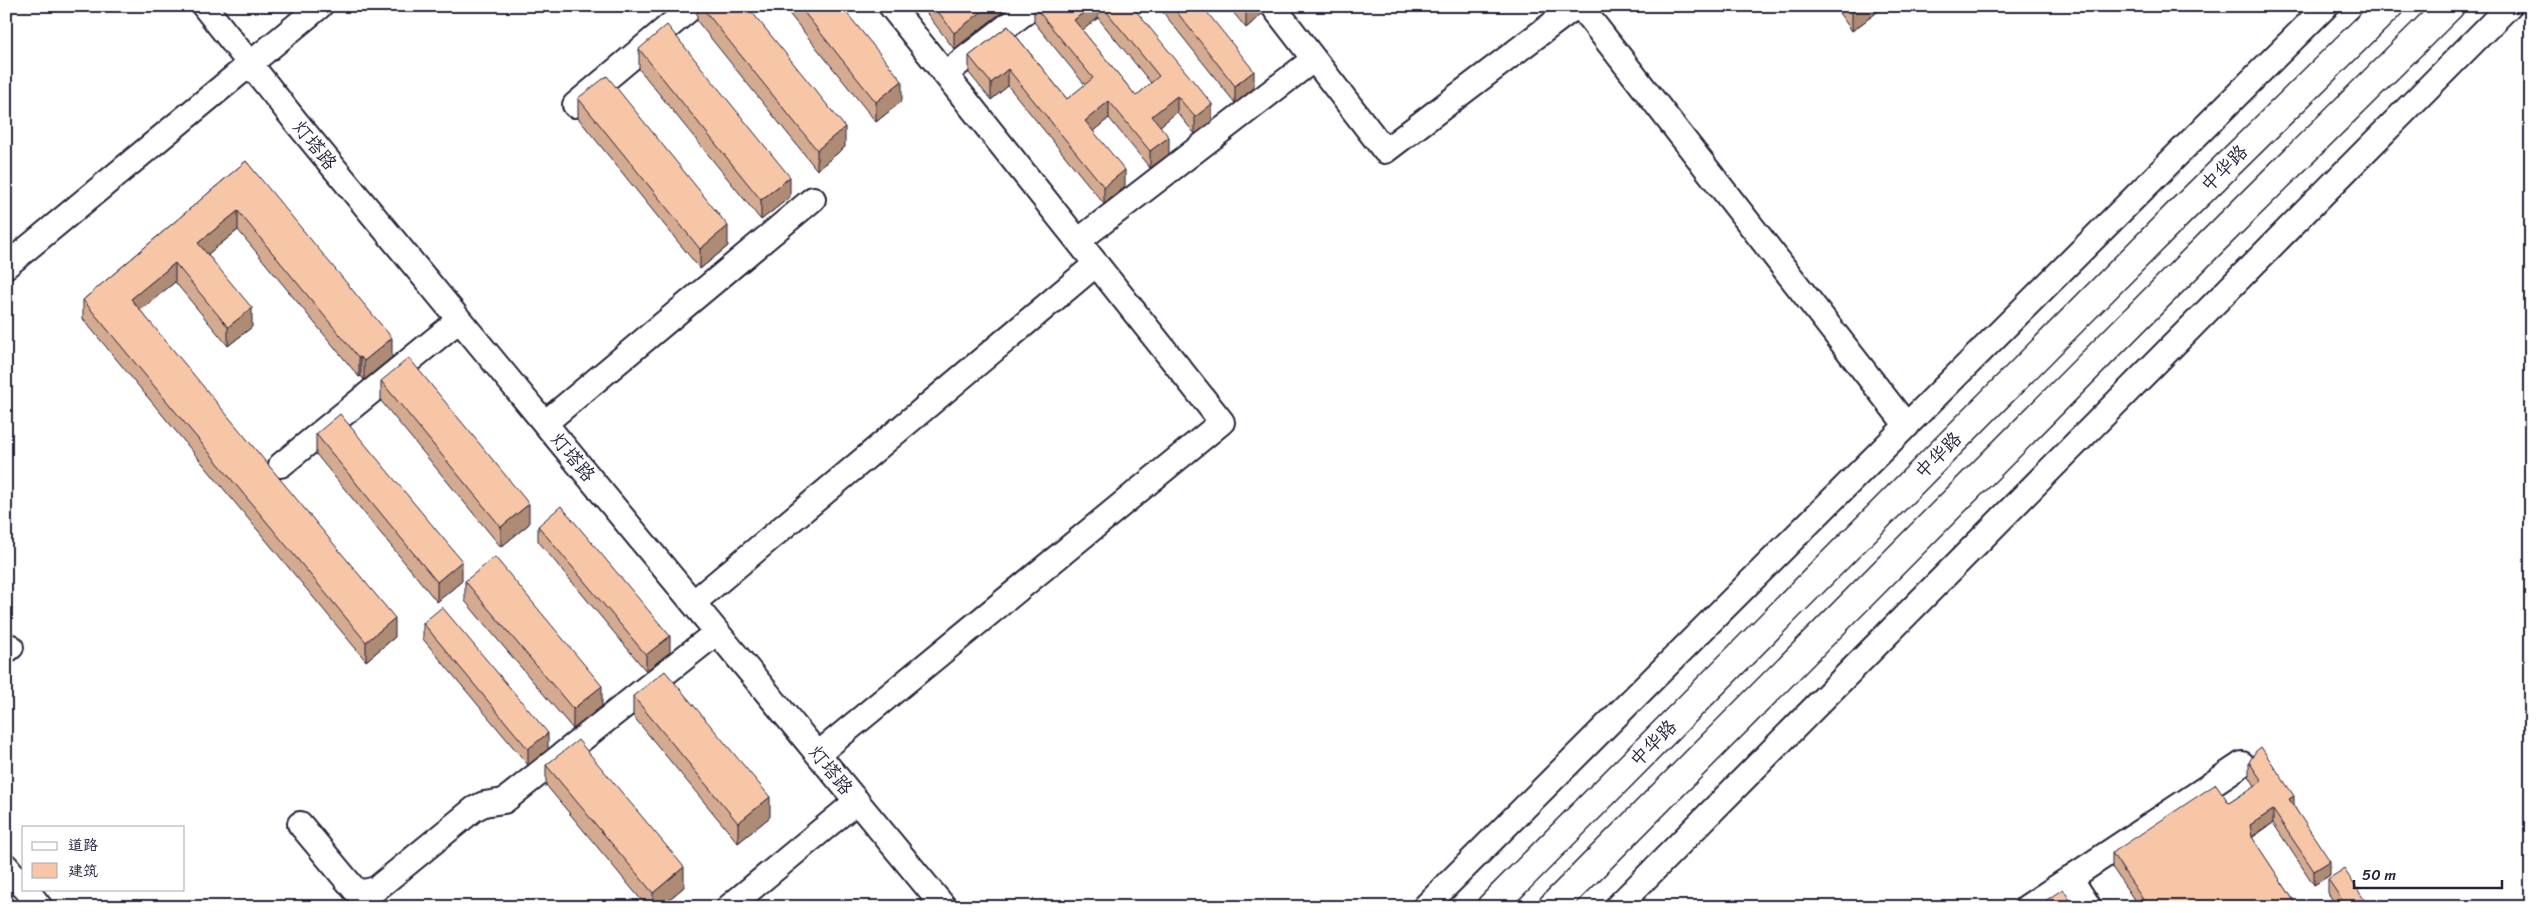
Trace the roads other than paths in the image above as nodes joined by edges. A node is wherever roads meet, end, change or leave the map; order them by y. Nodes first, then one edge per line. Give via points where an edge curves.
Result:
1 (204, 6) edge
2 (320, 6) edge
3 (694, 6) edge
4 (891, 6) edge
5 (1033, 6) edge
6 (1273, 6) edge
7 (1576, 6) edge
8 (1580, 6) edge
9 (2326, 6) edge
10 (2389, 6) edge
11 (2450, 6) edge
12 (2509, 6) edge
13 (1314, 59) junction
14 (250, 64) junction
15 (945, 74) junction
16 (575, 105) dead end
17 (813, 199) dead end
18 (1078, 241) junction
19 (1096, 264) junction
20 (6, 266) edge
21 (459, 320) junction
22 (545, 423) junction
23 (1907, 426) junction
24 (281, 465) dead end
25 (693, 603) junction
26 (717, 632) junction
27 (818, 754) junction
28 (2242, 764) dead end
29 (857, 801) junction
30 (300, 824) dead end
31 (6, 866) edge
32 (2070, 878) junction
33 (22, 885) edge
34 (27, 890) edge
35 (40, 907) edge
36 (729, 907) edge
37 (944, 907) edge
38 (1425, 907) edge
39 (1491, 907) edge
40 (1552, 907) edge
41 (1617, 907) edge
42 (2027, 907) edge
43 (2089, 907) edge

1 - 14 street, 灯塔路
2 - 14 street
3 - 16 street
4 - 15 street
5 - 15 street
6 - 13 street
7 - 13 street via 1385,150
8 - 23 street
9 - 23 street
10 - 39 highway, 中华路 via 2179,213
11 - 40 highway
12 - 41 street
13 - 18 street
14 - 20 street
14 - 21 street, 灯塔路
15 - 18 street
17 - 22 street
18 - 19 street
19 - 25 street
19 - 27 street via 1222,422
21 - 22 street, 灯塔路
21 - 24 street
22 - 25 street, 灯塔路
23 - 38 street
25 - 26 street, 灯塔路
26 - 27 street, 灯塔路
26 - 30 street via 504,801 474,809 376,888 364,892 356,890
27 - 29 street, 灯塔路
28 - 32 street
29 - 36 street
29 - 37 street, 灯塔路
31 - 33 street
32 - 42 street
32 - 43 street
34 - 35 street

